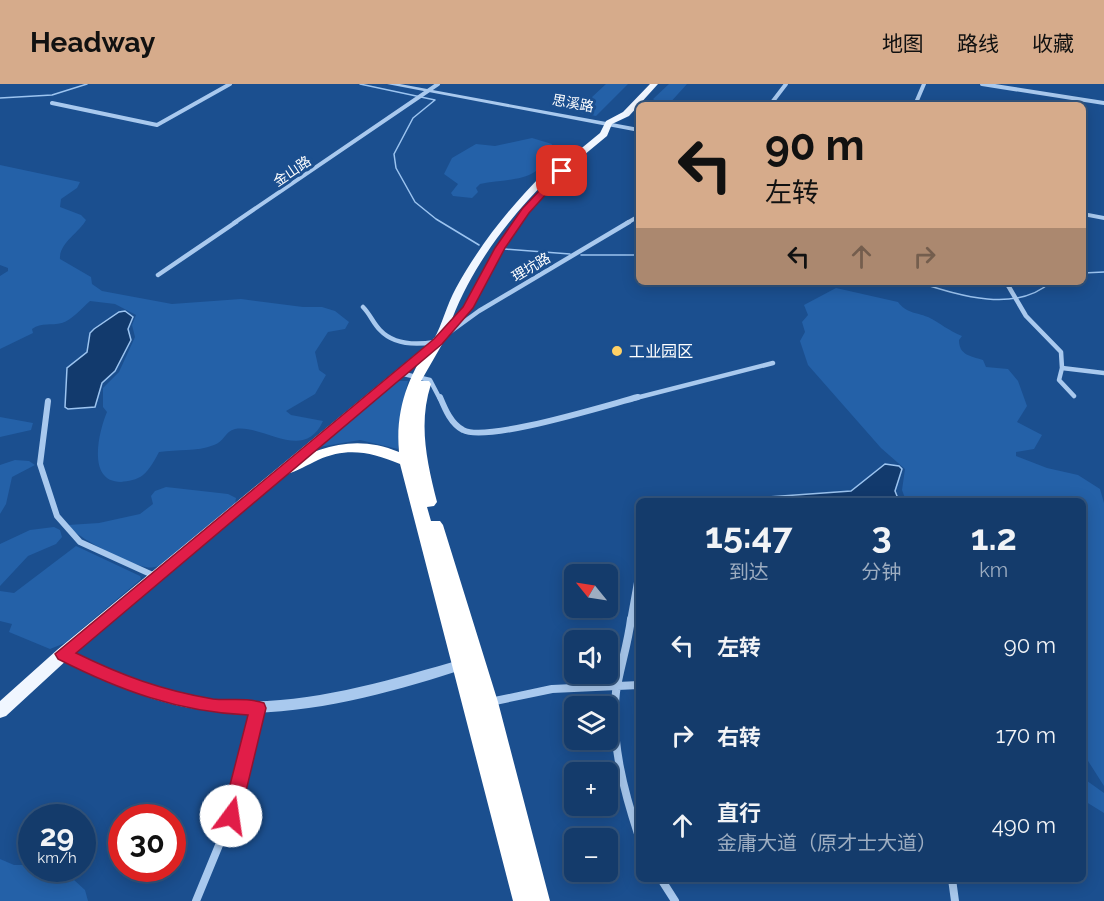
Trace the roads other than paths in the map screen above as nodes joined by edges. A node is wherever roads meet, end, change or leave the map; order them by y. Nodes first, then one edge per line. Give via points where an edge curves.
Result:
1 (230, 84) edge
2 (390, 84) edge
3 (407, 84) edge
4 (438, 84) edge
5 (641, 84) edge
6 (654, 84) edge
7 (786, 84) edge
8 (924, 84) edge
9 (982, 84) edge
10 (425, 93) junction
11 (637, 102) edge
12 (772, 102) edge
13 (916, 102) edge
14 (52, 103) dead end
15 (636, 103) edge
16 (1104, 103) edge
17 (609, 123) junction
18 (636, 128) edge
19 (1086, 213) edge
20 (1104, 216) edge
21 (636, 218) edge
22 (488, 248) junction
23 (500, 249) junction
24 (158, 275) dead end
25 (1008, 285) edge
26 (363, 307) dead end
27 (438, 342) junction
28 (773, 363) dead end
29 (1062, 368) junction
30 (399, 373) junction
31 (1104, 374) edge
32 (421, 376) junction
33 (1074, 396) dead end
34 (48, 401) dead end
35 (407, 461) junction
36 (287, 469) junction
37 (158, 577) junction
38 (636, 578) edge
39 (63, 654) junction
40 (463, 664) junction
41 (618, 685) junction
42 (636, 685) edge
43 (6, 700) edge
44 (489, 702) junction
45 (258, 708) junction
46 (0, 711) edge
47 (636, 828) edge
48 (663, 882) edge
49 (952, 882) edge
50 (196, 901) edge
51 (524, 901) edge
52 (539, 901) edge
53 (675, 901) edge
54 (955, 901) edge

1 - 14 street via 157,125
2 - 10 street, 思溪路
3 - 10 street, 思溪路
4 - 10 street, 金山路
5 - 17 main road
6 - 11 main road
7 - 12 street
8 - 13 street
9 - 16 street
10 - 17 street, 思溪路
10 - 24 street, 金山路
15 - 17 main road via 622,117
17 - 18 street, 思溪路
17 - 22 main road via 593,131 527,194
17 - 23 main road via 604,134 575,158 526,211
19 - 20 street
21 - 27 street, 理坑路 via 479,311
22 - 23 main road
22 - 27 main road via 458,296
23 - 27 main road via 468,308
25 - 29 street via 1026,316 1061,352
26 - 27 street via 380,330 395,339 416,345
27 - 30 main road
27 - 32 highway
28 - 32 street via 478,435 456,427 433,383
29 - 31 street
29 - 33 street via 1059,380
30 - 32 street
30 - 36 main road
32 - 35 highway via 405,408
32 - 44 highway via 418,458
34 - 37 street via 40,464 57,516 80,542
35 - 36 highway via 374,447 342,446
35 - 40 highway
36 - 37 main road
37 - 39 main road
38 - 41 street
39 - 43 main road
39 - 45 street via 116,680 159,695 216,706
40 - 45 street via 344,694
40 - 51 highway
41 - 42 street
41 - 44 street via 552,689
41 - 47 street via 616,728 627,803
43 - 46 main road
44 - 52 highway
45 - 50 street via 231,816
48 - 53 street
49 - 54 street

